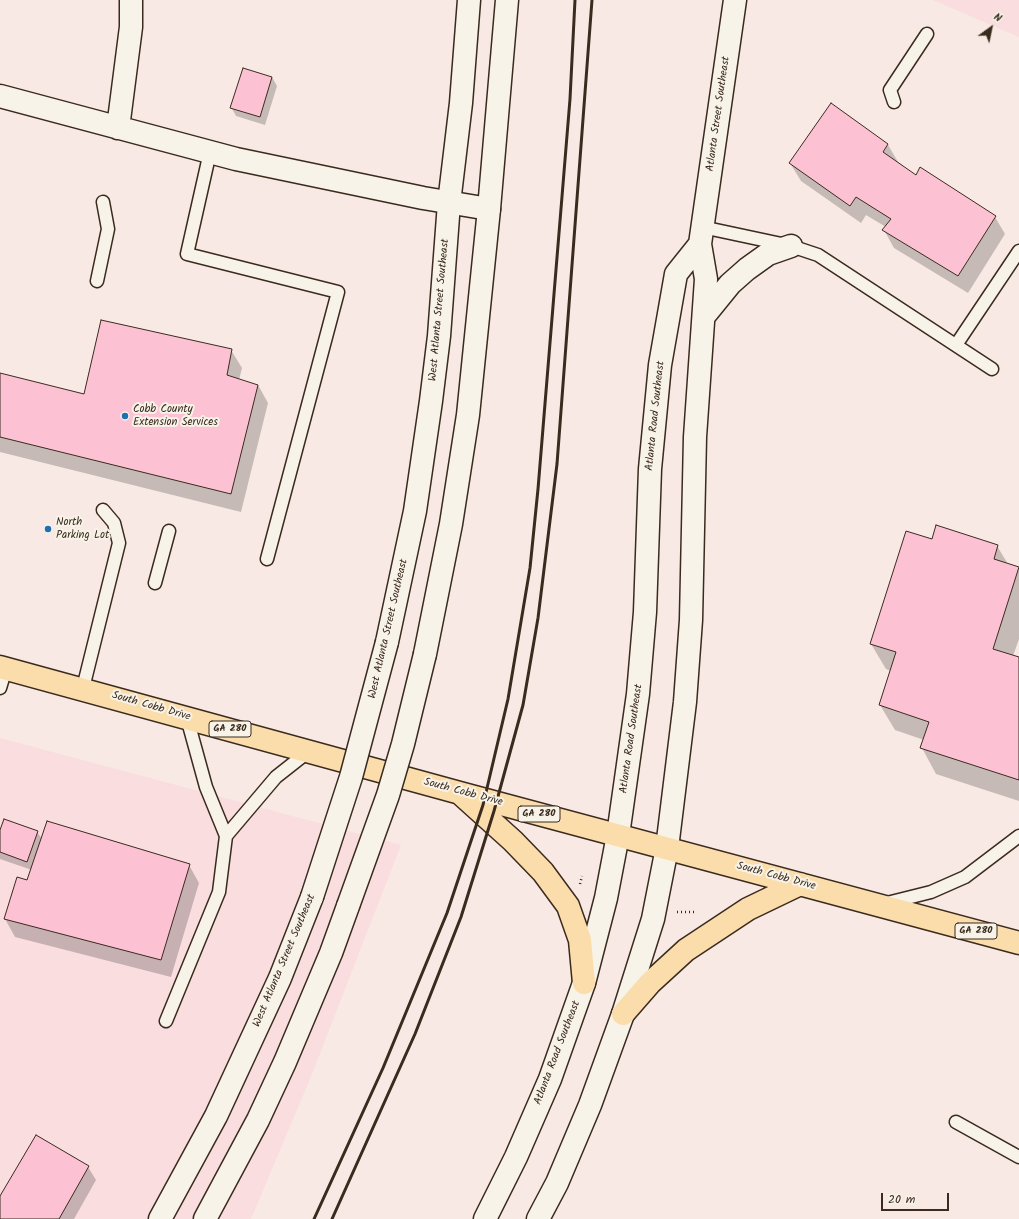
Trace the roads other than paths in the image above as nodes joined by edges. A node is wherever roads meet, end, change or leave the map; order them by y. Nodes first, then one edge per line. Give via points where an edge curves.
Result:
1 (131, 0) edge
2 (469, 0) edge
3 (507, 0) edge
4 (735, 0) edge
5 (927, 34) dead end
6 (0, 96) edge
7 (894, 102) dead end
8 (118, 128) junction
9 (210, 152) junction
10 (103, 202) dead end
11 (449, 203) junction
12 (489, 209) junction
13 (701, 236) junction
14 (791, 246) junction
15 (1019, 251) edge
16 (97, 281) dead end
17 (704, 316) junction
18 (956, 345) junction
19 (992, 369) dead end
20 (103, 510) dead end
21 (169, 531) dead end
22 (267, 559) dead end
23 (155, 583) dead end
24 (2, 674) edge
25 (83, 688) junction
26 (188, 718) junction
27 (309, 751) junction
28 (460, 793) junction
29 (618, 835) junction
30 (226, 836) junction
31 (1019, 836) edge
32 (667, 848) junction
33 (800, 884) junction
34 (877, 904) junction
35 (1019, 943) edge
36 (584, 983) junction
37 (623, 1014) junction
38 (166, 1020) dead end
39 (956, 1122) dead end
40 (1019, 1157) edge
41 (160, 1219) edge
42 (205, 1219) edge
43 (485, 1219) edge
44 (538, 1219) edge

1 - 8 street via 131,27
2 - 11 street, West Atlanta Street Southeast via 461,103
3 - 12 street
4 - 13 street, Atlanta Street Southeast
5 - 7 lane via 890,90
6 - 8 street
8 - 9 street
9 - 11 street
9 - 22 lane via 187,254 338,292
10 - 16 lane via 108,229
11 - 12 street
11 - 41 street, West Atlanta Street Southeast, bridge via 439,336 422,465 387,642 351,777 312,898 280,978 216,1116
12 - 42 street, bridge via 461,466 425,654 403,744 388,795 331,953 258,1120
13 - 14 lane
13 - 17 street via 706,279
13 - 29 street, Atlanta Road Southeast via 676,274 660,365 650,469 645,612 638,694
14 - 17 street via 768,254 747,269 730,284
14 - 18 lane via 818,255
15 - 18 lane
17 - 32 street via 695,437 691,620 685,702
18 - 19 lane
20 - 25 lane via 111,518 118,537 118,548
21 - 23 lane
24 - 25 main road, South Cobb Drive / GA 280
25 - 26 main road, South Cobb Drive / GA 280
26 - 27 main road, South Cobb Drive / GA 280
26 - 30 lane via 206,787
27 - 28 main road, South Cobb Drive / GA 280
27 - 30 lane via 276,777
28 - 29 main road, South Cobb Drive / GA 280
28 - 36 main road via 513,841 551,882 568,906 580,940
29 - 32 main road, South Cobb Drive / GA 280
29 - 36 street, Atlanta Road Southeast via 606,898
30 - 38 lane via 219,892
31 - 34 lane via 966,877 925,894
32 - 33 main road, South Cobb Drive / GA 280
32 - 37 street via 653,919
33 - 34 main road, South Cobb Drive / GA 280
33 - 37 main road via 748,909 686,950 650,983
34 - 35 main road, South Cobb Drive / GA 280
36 - 43 street, Atlanta Road Southeast via 550,1079 516,1157
37 - 44 street via 590,1105 557,1183
39 - 40 lane

